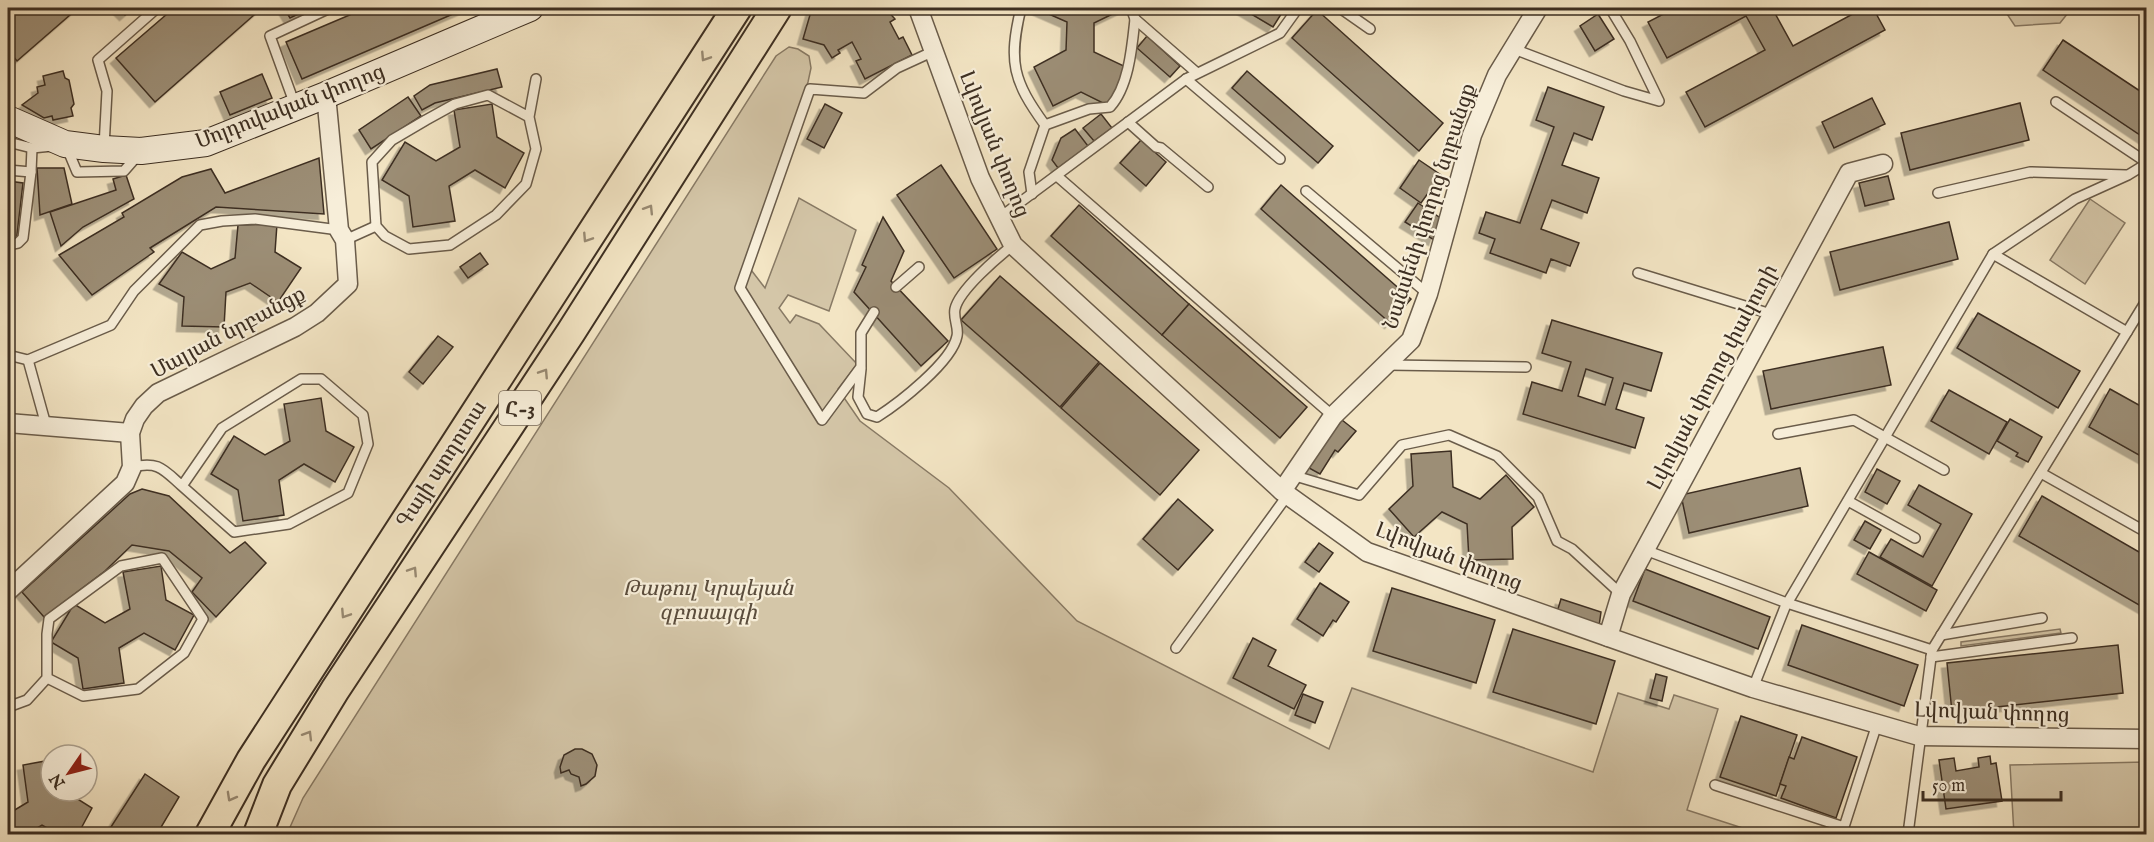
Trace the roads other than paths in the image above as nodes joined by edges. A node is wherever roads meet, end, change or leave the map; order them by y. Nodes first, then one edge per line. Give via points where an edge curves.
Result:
1 (157, 8) edge
2 (330, 8) edge
3 (737, 8) edge
4 (777, 8) edge
5 (918, 8) edge
6 (1022, 8) edge
7 (1131, 8) edge
8 (1298, 8) edge
9 (1341, 8) edge
10 (1538, 8) edge
11 (1610, 8) edge
12 (523, 9) edge
13 (486, 16) edge
14 (1135, 20) junction
15 (1370, 28) dead end
16 (1514, 49) junction
17 (934, 51) junction
18 (1197, 73) junction
19 (536, 79) dead end
20 (1186, 79) junction
21 (326, 95) junction
22 (2056, 102) dead end
23 (296, 107) junction
24 (529, 117) junction
25 (8, 119) edge
26 (1128, 122) junction
27 (1045, 125) junction
28 (8, 142) edge
29 (65, 144) junction
30 (32, 148) junction
31 (104, 149) junction
32 (141, 151) junction
33 (1280, 159) dead end
34 (2146, 163) edge
35 (1883, 164) dead end
36 (8, 170) edge
37 (31, 172) junction
38 (2128, 175) junction
39 (1057, 176) junction
40 (1208, 187) dead end
41 (1306, 191) dead end
42 (1938, 193) dead end
43 (1032, 194) junction
44 (999, 219) junction
45 (376, 226) junction
46 (342, 235) junction
47 (8, 245) edge
48 (1013, 245) junction
49 (1993, 254) junction
50 (919, 267) dead end
51 (1638, 273) dead end
52 (896, 287) dead end
53 (1428, 294) junction
54 (2146, 301) edge
55 (874, 312) dead end
56 (1771, 314) junction
57 (2127, 332) junction
58 (8, 355) edge
59 (28, 360) junction
60 (1385, 365) junction
61 (1526, 367) dead end
62 (861, 368) junction
63 (1333, 416) junction
64 (8, 423) edge
65 (46, 425) junction
66 (130, 433) junction
67 (1778, 434) dead end
68 (1885, 437) junction
69 (132, 467) junction
70 (1944, 470) dead end
71 (2041, 473) junction
72 (1293, 476) junction
73 (182, 486) junction
74 (1284, 494) junction
75 (1848, 501) junction
76 (2146, 532) edge
77 (1915, 538) dead end
78 (1645, 550) junction
79 (8, 591) edge
80 (1621, 594) junction
81 (1787, 603) junction
82 (2042, 618) dead end
83 (1941, 635) junction
84 (1608, 637) junction
85 (2072, 638) dead end
86 (1176, 648) dead end
87 (1932, 653) junction
88 (47, 678) junction
89 (1753, 688) junction
90 (8, 707) edge
91 (1877, 724) junction
92 (1920, 736) junction
93 (2146, 736) edge
94 (1715, 785) dead end
95 (210, 834) edge
96 (258, 834) edge
97 (1908, 834) edge

1 - 31 lane via 98,60 107,91
2 - 23 lane via 270,36
3 -> 95 main road, Գայի պողոտա / Հ-3 via 251,760
96 -> 4 main road, Գայի պողոտա / Հ-3 via 277,785 335,690 571,332
5 - 17 street, Լվովյան փողոց
6 - 27 lane via 1015,33 1016,74 1026,99
7 - 14 lane
8 - 18 lane via 1280,33
9 - 15 lane
10 - 16 street, Նանսենի փողոց նրբանցք
11 - 16 lane via 1659,100 1624,91
12 - 13 street, Մոլդովական փողոց
13 - 21 street, Մոլդովական փողոց
14 - 18 lane
14 - 27 lane via 1129,64 1110,107 1089,109
16 - 53 street, Նանսենի փողոց նրբանցք via 1497,75 1472,135
17 - 44 street, Լվովյան փողոց
17 - 62 lane via 897,68 864,93 810,89 740,288 822,420
18 - 20 lane
19 - 24 lane
20 - 26 lane
20 - 33 lane
21 - 23 street, Մոլդովական փողոց
21 - 46 street, Մալյան նրբանցք
22 - 34 lane
23 - 32 street, Մոլդովական փողոց via 206,143
24 - 45 lane via 488,95 455,104 392,140 372,162
24 - 45 lane via 536,149 526,184 496,215 450,245 409,249 386,237
25 - 29 street, Մոլդովական փողոց
26 - 39 lane
26 - 40 lane
27 - 43 lane via 1029,172
28 - 30 lane
29 - 30 lane
29 - 31 street, Մոլդովական փողոց
29 - 32 lane via 77,172 124,171
30 - 37 lane
31 - 32 street, Մոլդովական փողոց
34 - 38 lane
35 - 56 street, Լվովյան փողոց փակուղի via 1849,173
36 - 37 lane
37 - 47 lane via 22,238
38 - 42 lane via 2030,172
38 - 49 lane via 2075,199
39 - 43 lane
39 - 63 lane
41 - 53 lane
43 - 44 lane
44 - 48 street, Լվովյան փողոց
45 - 46 lane
46 - 59 lane via 255,219 200,225 134,291 111,325
46 - 66 street, Մալյան նրբանցք via 348,284 317,313 158,393 144,406
48 - 62 lane via 961,295 955,309 958,336 945,361 894,407 877,417 867,414 858,397
48 - 74 street, Լվովյան փողոց
49 - 57 lane
49 - 68 lane
50 - 52 lane
51 - 56 lane
53 - 60 street, Նանսենի փողոց նրբանցք via 1412,340
54 - 57 lane
55 - 62 lane via 861,333
56 - 78 street, Լվովյան փողոց փակուղի
57 - 71 lane
58 - 59 lane
59 - 65 lane
60 - 61 lane
60 - 63 street, Նանսենի փողոց նրբանցք
63 - 72 street, Նանսենի փողոց նրբանցք
64 - 65 street
65 - 66 street
66 - 69 street
67 - 68 lane via 1854,420
68 - 70 lane
68 - 75 lane
69 - 73 lane via 160,466
69 - 79 street via 125,483
71 - 76 lane
71 - 83 lane
72 - 74 street, Նանսենի փողոց նրբանցք
72 - 80 lane via 1359,495 1402,445 1449,435 1497,456 1539,497 1557,541 1572,549
73 - 73 lane via 222,428 301,379 321,379 363,415 368,444 348,493 289,524 234,532
74 - 84 street, Լվովյան փողոց via 1367,552
74 - 86 lane
75 - 77 lane
75 - 81 lane
78 - 80 street, Լվովյան փողոց փակուղի
78 - 81 lane
80 - 84 street, Լվովյան փողոց փակուղի
81 - 87 lane
81 - 89 lane
82 - 83 lane
83 - 87 lane
84 - 89 street, Լվովյան փողոց
85 - 87 lane
87 - 92 lane
88 - 88 lane via 83,696 138,689 184,653 203,619 162,558 121,566 49,619
88 - 90 lane via 27,700
89 - 91 street, Լվովյան փողոց
91 - 92 street, Լվովյան փողոց
91 - 94 lane via 1844,827
92 - 93 street, Լվովյան փողոց
92 - 97 lane

